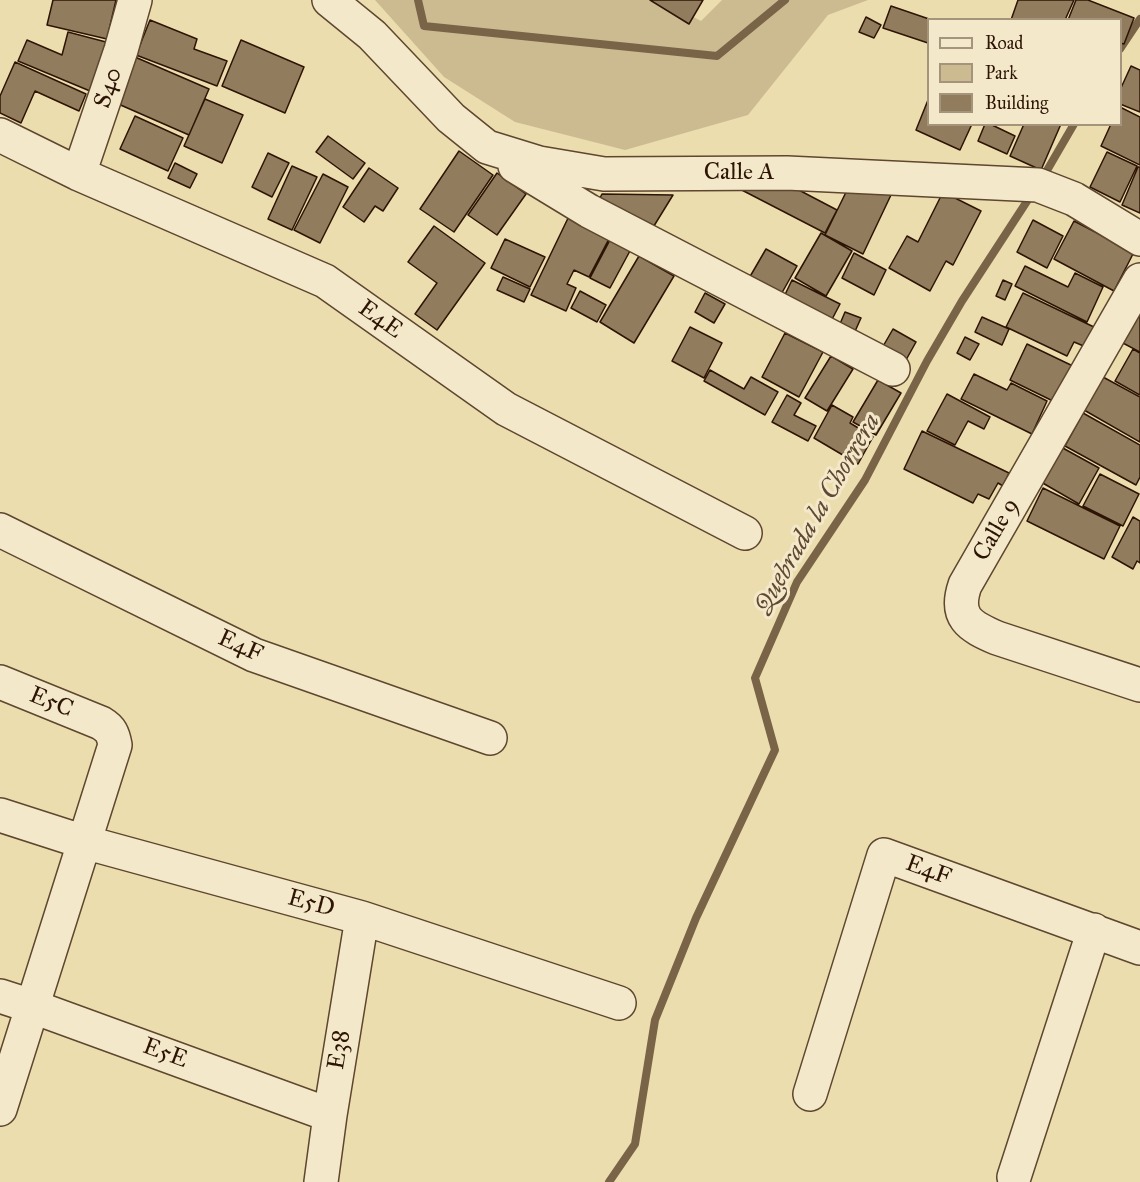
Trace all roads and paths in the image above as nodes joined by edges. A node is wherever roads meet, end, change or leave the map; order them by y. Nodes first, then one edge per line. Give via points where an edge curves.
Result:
1 (135, 0) edge
2 (329, 0) edge
3 (0, 135) edge
4 (487, 147) junction
5 (79, 174) junction
6 (1140, 239) edge
7 (1140, 280) edge
8 (893, 369) dead end
9 (0, 530) edge
10 (745, 532) dead end
11 (0, 682) edge
12 (1140, 685) edge
13 (490, 738) dead end
14 (0, 815) edge
15 (84, 842) junction
16 (362, 918) junction
17 (1094, 930) junction
18 (1140, 948) edge
19 (0, 996) edge
20 (619, 1003) dead end
21 (32, 1006) junction
22 (810, 1094) dead end
23 (0, 1109) edge
24 (330, 1115) junction
25 (1014, 1177) dead end
26 (321, 1182) edge

1 - 5 street, S40
2 - 4 street, Calle A via 372,35 451,118
3 - 5 street, E4E
4 - 6 street, Calle A via 539,164 604,174 787,172 1035,185 1074,199
4 - 8 street via 589,211
5 - 10 street, E4E via 326,281 506,409
7 - 12 street, Calle 9 via 960,600 961,611 980,631
9 - 13 street, E4F via 254,655
11 - 15 street, E5C via 101,723 114,736
14 - 15 street, E5D
15 - 16 street, E5D
15 - 21 street
16 - 20 street, E5D
16 - 24 street, E38
17 - 18 street, E4F
17 - 22 street, E4F via 884,855
17 - 25 street
19 - 21 street, E5E
21 - 23 street
21 - 24 street, E5E
24 - 26 street, E38

